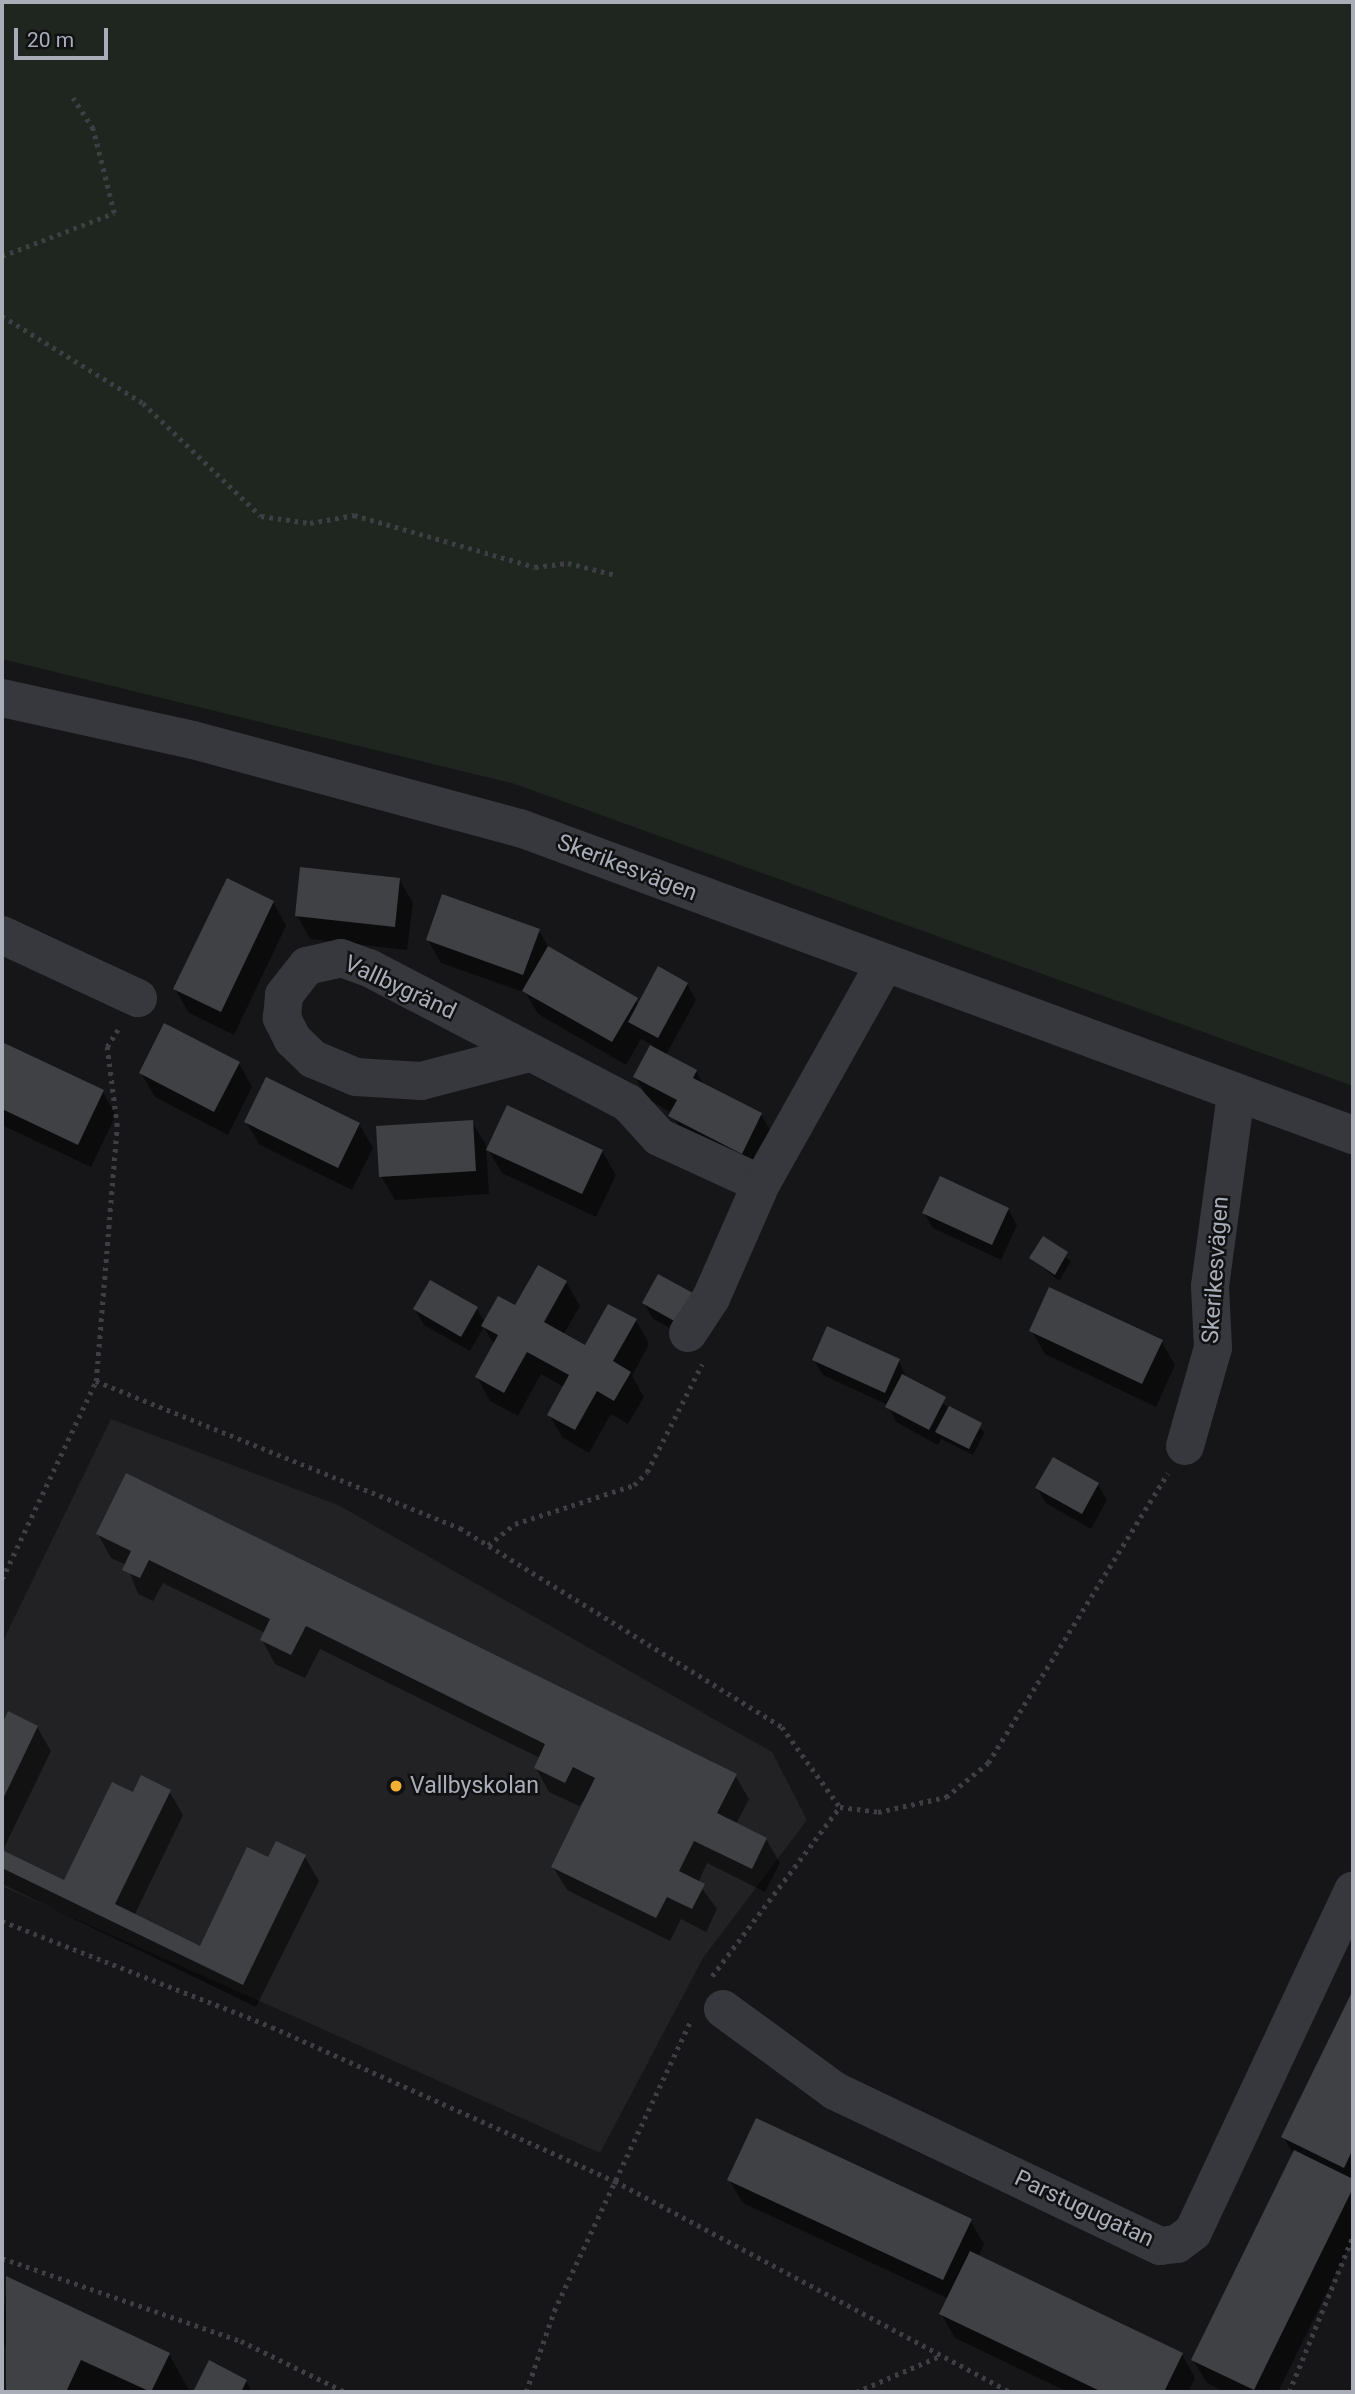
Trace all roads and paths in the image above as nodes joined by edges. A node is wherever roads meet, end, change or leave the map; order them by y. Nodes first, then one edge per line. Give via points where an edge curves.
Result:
1 (73, 97) dead end
2 (2, 256) edge
3 (2, 316) edge
4 (616, 575) dead end
5 (2, 698) edge
6 (2, 935) edge
7 (884, 965) junction
8 (138, 998) joint
9 (529, 1053) junction
10 (1236, 1093) junction
11 (1353, 1135) edge
12 (761, 1184) junction
13 (697, 1345) joint
14 (96, 1381) junction
15 (1185, 1446) joint
16 (488, 1545) junction
17 (2, 1579) edge
18 (1353, 1891) edge
19 (2, 1921) edge
20 (723, 2009) dead end
21 (615, 2181) junction
22 (1353, 2236) edge
23 (2, 2259) edge
24 (940, 2356) junction
25 (345, 2392) edge
26 (526, 2392) edge
27 (856, 2392) edge
28 (1010, 2392) edge
29 (1289, 2392) edge

1 - 2 path via 93,129 114,213
3 - 4 path via 143,403 261,516 310,523 354,514 536,567 568,563
5 - 7 street, Skerikesvägen via 206,743 520,828
6 - 8 street
7 - 10 street, Skerikesvägen
7 - 12 street
8 - 14 path via 107,1047 117,1126
9 - 9 street, Vallbygränd via 341,958 307,966 284,995 282,1018 293,1040 313,1059 356,1077 421,1081
9 - 12 street, Vallbygränd via 628,1103 659,1137
10 - 11 street, Skerikesvägen
10 - 15 street, Skerikesvägen via 1210,1286 1213,1348
12 - 13 street via 711,1297
13 - 16 path via 647,1472 634,1485 515,1524
14 - 16 path via 460,1528
14 - 17 path
15 - 16 path via 988,1763 946,1797 901,1811 840,1807 782,1727
18 - 20 street, Parstugugatan via 1193,2232 1177,2244 1160,2246 835,2091
19 - 21 path via 272,2027
21 - 24 path
21 - 26 path via 534,2357
22 - 29 path
23 - 25 path via 241,2341
24 - 27 path
24 - 28 path

